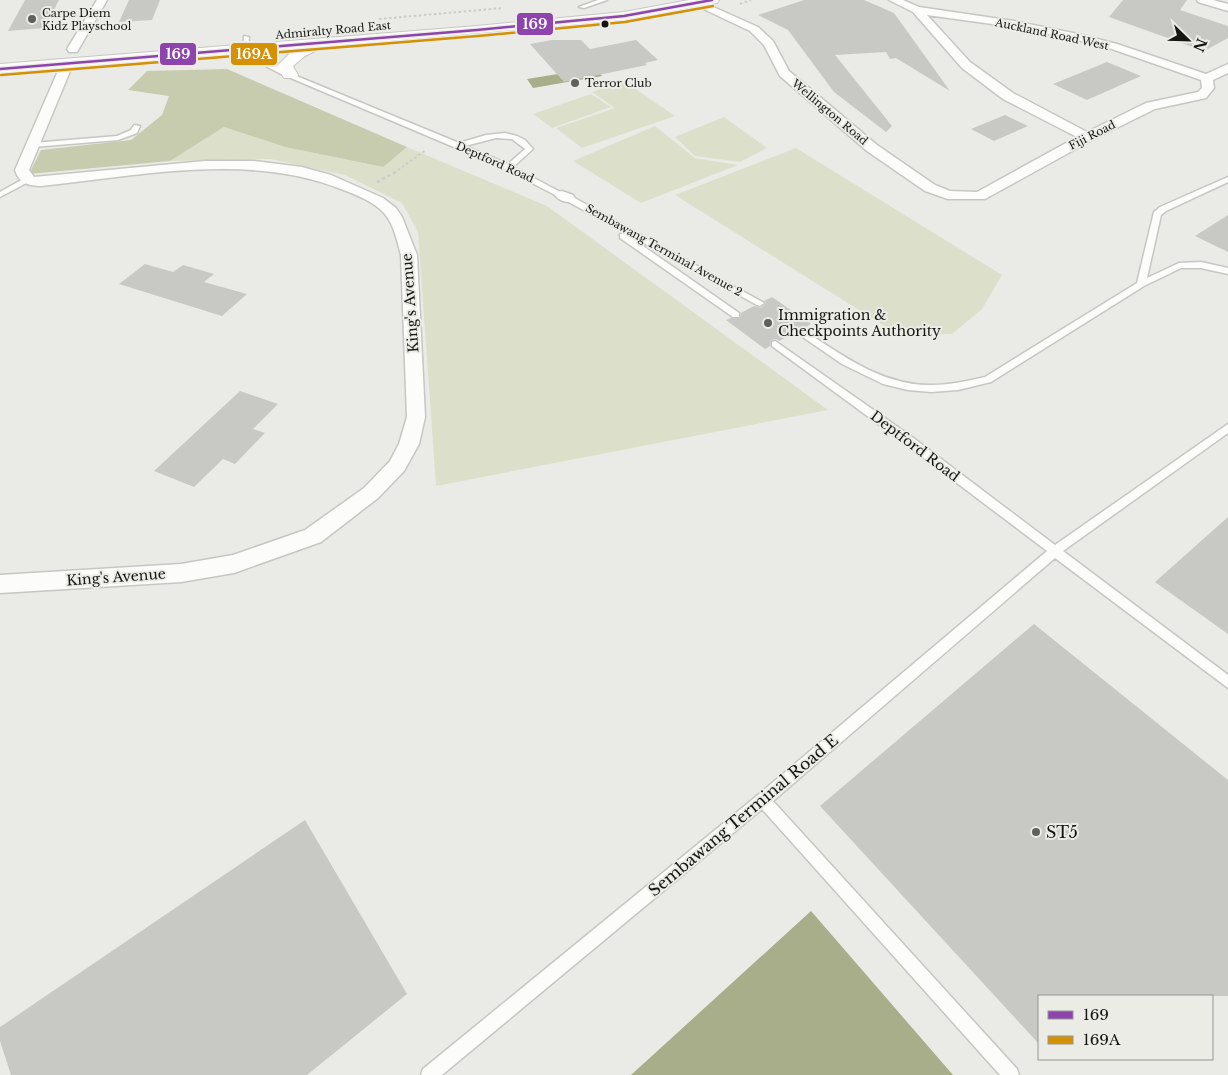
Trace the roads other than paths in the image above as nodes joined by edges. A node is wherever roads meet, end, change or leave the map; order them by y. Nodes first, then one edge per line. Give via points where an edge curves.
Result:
1 (102, 0) edge
2 (604, 0) edge
3 (635, 0) edge
4 (894, 0) edge
5 (1202, 0) edge
6 (705, 2) edge
7 (582, 7) junction
8 (1228, 8) edge
9 (918, 10) junction
10 (340, 40) junction
11 (246, 43) junction
12 (73, 49) junction
13 (0, 54) edge
14 (67, 64) junction
15 (1228, 68) edge
16 (0, 69) edge
17 (290, 75) junction
18 (1208, 78) junction
19 (136, 126) dead end
20 (1087, 137) junction
21 (33, 145) junction
22 (458, 146) junction
23 (509, 167) junction
24 (1228, 179) edge
25 (28, 180) junction
26 (948, 194) joint
27 (0, 195) edge
28 (565, 196) junction
29 (1228, 272) edge
30 (1141, 284) junction
31 (760, 303) dead end
32 (736, 315) dead end
33 (799, 331) dead end
34 (775, 344) dead end
35 (1228, 428) edge
36 (1055, 551) junction
37 (0, 584) edge
38 (1228, 682) edge
39 (763, 800) junction
40 (429, 1075) edge
41 (1011, 1075) edge

1 - 12 street
2 - 7 lane
3 - 7 main road, Admiralty Road East
4 - 9 street, Auckland Road West
5 - 8 street
6 - 10 main road, Admiralty Road East via 614,17
6 - 26 street, Wellington Road via 769,42 784,74 872,148 930,188
7 - 11 main road, Admiralty Road East
9 - 18 street, Auckland Road West via 1078,37
9 - 20 street via 966,65 1008,96
10 - 11 main road, Admiralty Road East
10 - 17 main road via 308,48 291,57 285,66
11 - 12 main road, Admiralty Road East
11 - 14 main road, Admiralty Road East
11 - 17 lane, Deptford Road via 254,57
12 - 13 main road, Admiralty Road East
14 - 16 main road, Admiralty Road East
14 - 21 street
15 - 18 street
17 - 22 lane, Deptford Road
18 - 20 street, Fiji Road via 1208,88 1202,95 1151,106
19 - 21 lane via 134,131 118,138
20 - 26 street, Fiji Road via 980,196
21 - 25 street via 22,170
22 - 23 lane, Deptford Road
22 - 23 lane via 501,135 525,142 529,149
23 - 28 lane, Deptford Road
24 - 30 lane via 1157,214
25 - 27 lane
25 - 37 street, King's Avenue via 42,182 216,164 264,164 336,180 388,208 402,233 409,255 416,417 409,444 397,466 370,494 313,536 234,564 181,573
28 - 31 lane, Sembawang Terminal Avenue 2
28 - 32 lane, Deptford Road
29 - 30 lane via 1201,265 1179,266
30 - 33 lane via 988,380 963,387 933,390 895,386 862,373
34 - 36 lane, Deptford Road
35 - 36 lane, Sembawang Terminal Road E
36 - 38 lane, Deptford Road
36 - 39 lane, Sembawang Terminal Road E
39 - 40 lane, Sembawang Terminal Road E
39 - 41 lane

